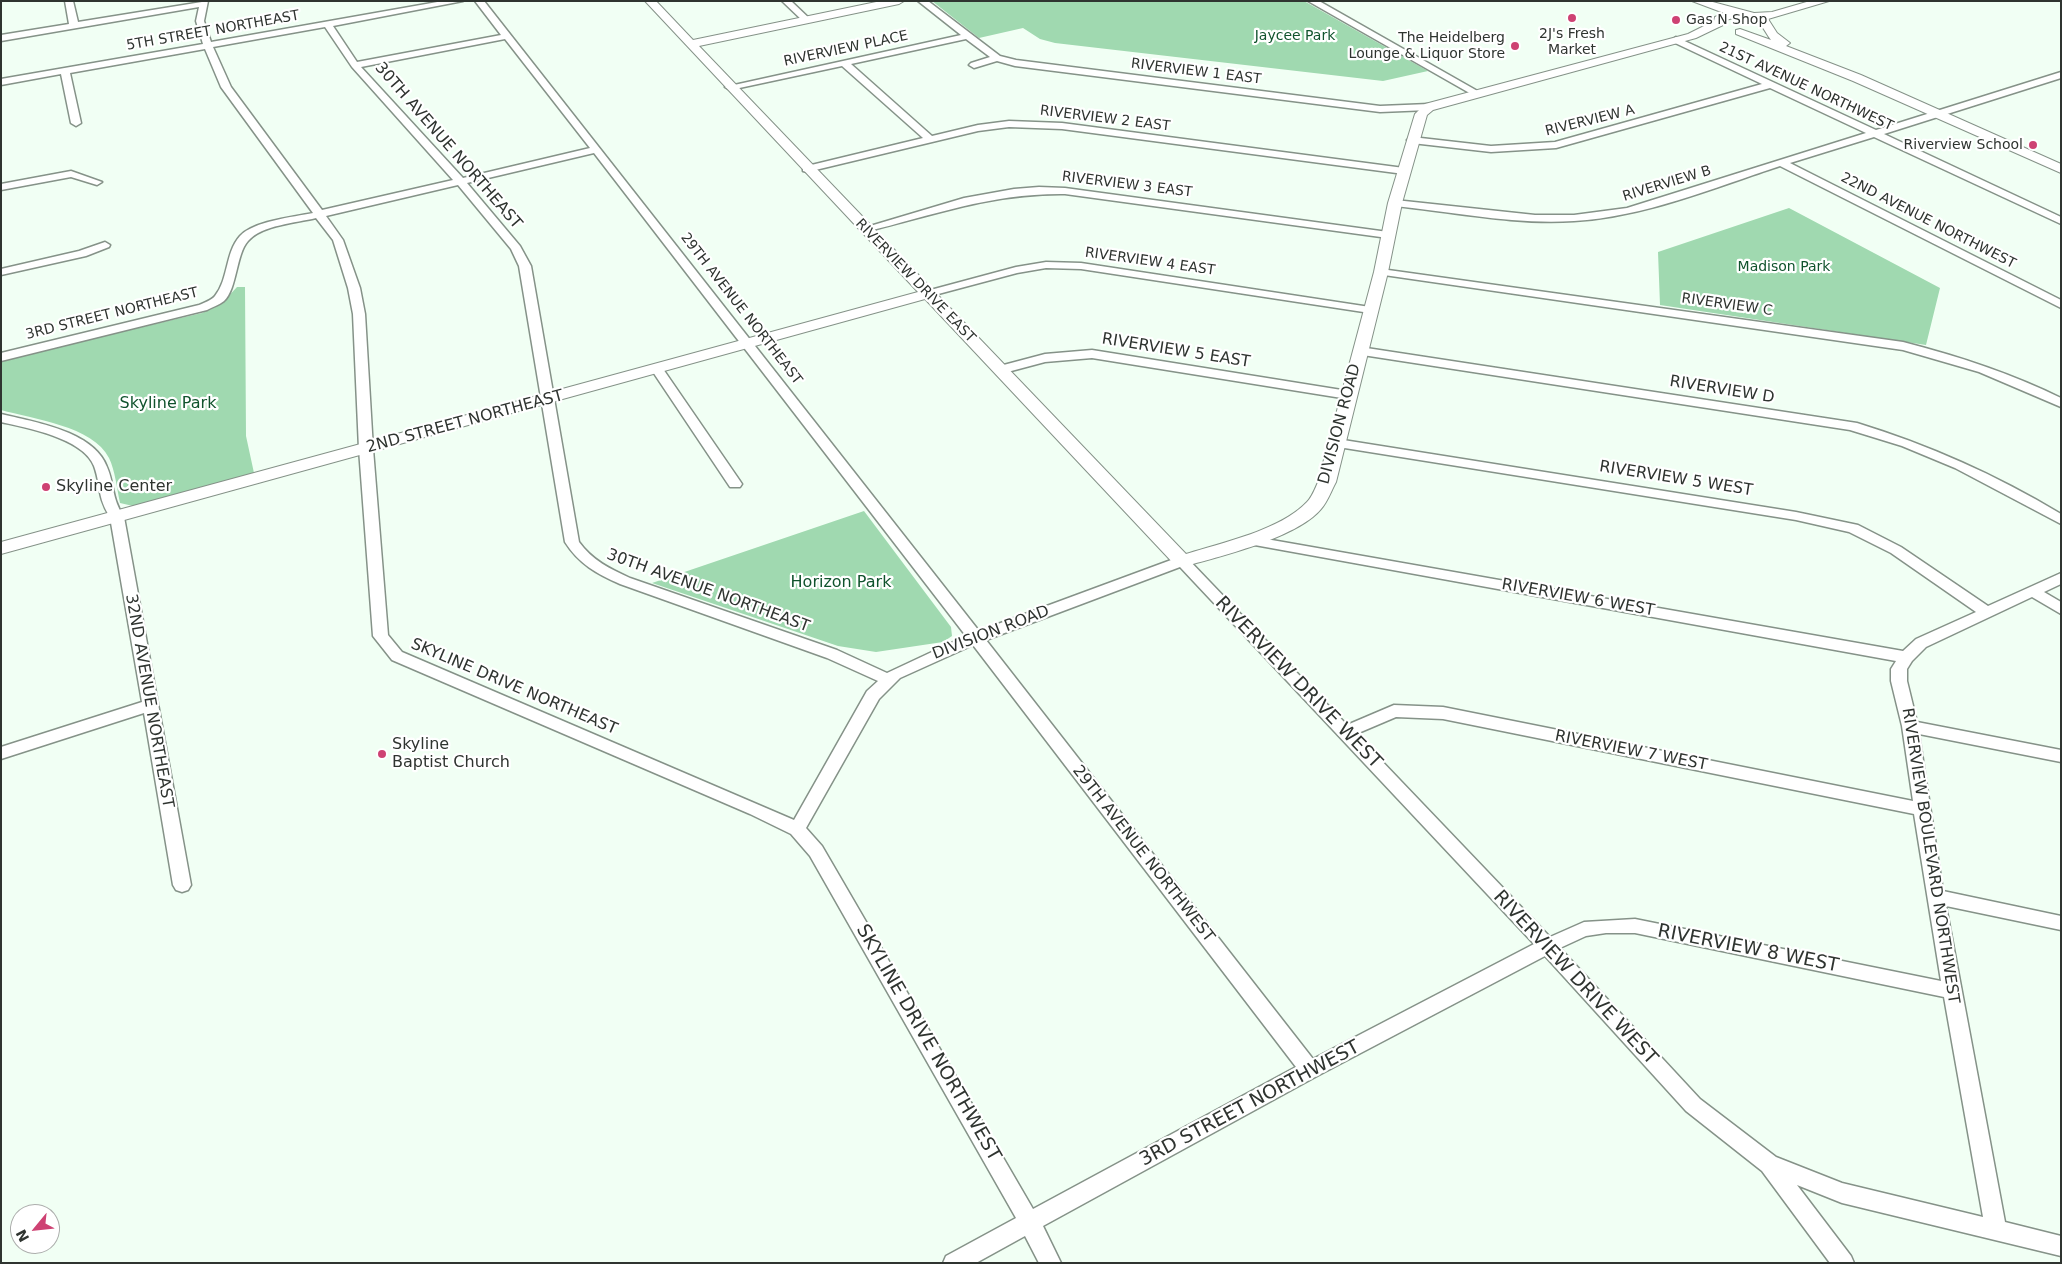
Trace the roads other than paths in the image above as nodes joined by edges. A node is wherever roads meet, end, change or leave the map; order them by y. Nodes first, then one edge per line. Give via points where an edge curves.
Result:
1 (69, 1) edge
2 (459, 1) edge
3 (479, 1) edge
4 (650, 1) edge
5 (786, 1) edge
6 (899, 1) edge
7 (922, 1) edge
8 (1312, 1) edge
9 (1685, 1) edge
10 (1697, 1) edge
11 (1824, 1) edge
12 (204, 2) edge
13 (1812, 5) junction
14 (1746, 16) junction
15 (806, 20) junction
16 (1719, 21) junction
17 (74, 25) junction
18 (328, 25) junction
19 (1766, 28) junction
20 (1737, 31) junction
21 (508, 36) junction
22 (967, 36) junction
23 (1692, 36) junction
24 (1, 38) edge
25 (1676, 40) junction
26 (690, 44) junction
27 (208, 46) junction
28 (997, 58) junction
29 (845, 63) junction
30 (355, 65) junction
31 (974, 65) dead end
32 (65, 71) junction
33 (2061, 75) edge
34 (1857, 78) junction
35 (1, 82) edge
36 (1769, 85) junction
37 (730, 87) junction
38 (1476, 93) junction
39 (1429, 107) junction
40 (1937, 114) junction
41 (76, 123) dead end
42 (1876, 134) junction
43 (930, 139) junction
44 (1412, 140) junction
45 (596, 150) junction
46 (1781, 163) junction
47 (806, 169) junction
48 (2061, 169) edge
49 (1404, 171) junction
50 (460, 181) junction
51 (97, 182) dead end
52 (1, 187) edge
53 (1395, 203) junction
54 (317, 213) junction
55 (2061, 221) edge
56 (864, 229) junction
57 (1388, 235) junction
58 (105, 245) dead end
59 (1, 272) edge
60 (1381, 272) junction
61 (927, 294) junction
62 (2061, 305) edge
63 (1370, 310) junction
64 (749, 344) junction
65 (1360, 351) junction
66 (1, 357) edge
67 (657, 369) junction
68 (1000, 370) junction
69 (1348, 395) junction
70 (546, 399) junction
71 (2061, 403) edge
72 (1, 418) edge
73 (1337, 444) junction
74 (366, 449) junction
75 (735, 484) dead end
76 (118, 517) junction
77 (2061, 520) edge
78 (1249, 540) junction
79 (1, 548) edge
80 (1182, 561) junction
81 (2061, 578) edge
82 (2032, 591) junction
83 (2061, 609) edge
84 (1987, 612) junction
85 (976, 638) junction
86 (1906, 657) junction
87 (889, 680) junction
88 (150, 705) junction
89 (1910, 726) junction
90 (1345, 732) junction
91 (1, 753) edge
92 (2061, 756) edge
93 (1921, 809) junction
94 (797, 829) junction
95 (182, 885) dead end
96 (1935, 898) junction
97 (2061, 922) edge
98 (1546, 946) junction
99 (1952, 991) junction
100 (1310, 1070) junction
101 (1769, 1164) junction
102 (1030, 1223) junction
103 (1996, 1229) junction
104 (2061, 1246) edge
105 (954, 1263) edge
106 (1050, 1263) edge
107 (1843, 1263) edge

1 - 17 street
2 - 18 street, 5TH STREET NORTHEAST
3 - 21 street, 29TH AVENUE NORTHEAST
4 - 26 street, RIVERVIEW DRIVE EAST
5 - 15 street
6 - 15 street
7 - 22 street, RIVERVIEW 1 EAST
8 - 38 street
9 - 16 street
10 - 14 street
11 - 13 street
12 - 17 street
12 - 27 street, SKYLINE DRIVE NORTHEAST via 200,20
13 - 14 street via 1772,15
13 - 19 street via 1781,17
14 - 16 street via 1725,16
14 - 19 street via 1764,22
15 - 26 street
16 - 20 street
16 - 23 street
17 - 24 street
18 - 27 street, 5TH STREET NORTHEAST
18 - 30 street, 30TH AVENUE NORTHEAST
19 - 20 street via 1756,32
19 - 34 street via 1778,40 1847,70
20 - 23 street
20 - 34 street
21 - 30 street
21 - 45 street, 29TH AVENUE NORTHEAST
22 - 28 street, RIVERVIEW 1 EAST
22 - 29 street, RIVERVIEW PLACE
23 - 25 street
25 - 36 street, 21ST AVENUE NORTHWEST
25 - 38 street
26 - 37 street, RIVERVIEW DRIVE EAST
27 - 32 street, 5TH STREET NORTHEAST
27 - 54 street, SKYLINE DRIVE NORTHEAST via 226,87
28 - 31 street
28 - 39 street, RIVERVIEW 1 EAST via 1034,66 1380,108
29 - 37 street, RIVERVIEW PLACE
29 - 43 street
30 - 50 street, 30TH AVENUE NORTHEAST
32 - 35 street, 5TH STREET NORTHEAST
32 - 41 street
33 - 40 street, RIVERVIEW B
34 - 40 street
36 - 42 street, 21ST AVENUE NORTHWEST
36 - 44 street, RIVERVIEW A via 1556,145 1491,148
37 - 47 street, RIVERVIEW DRIVE EAST
38 - 39 street
39 - 44 street, DIVISION ROAD via 1421,114
40 - 42 street, RIVERVIEW B
40 - 48 street
42 - 46 street, RIVERVIEW B
42 - 55 street, 21ST AVENUE NORTHWEST
43 - 47 street, RIVERVIEW 2 EAST
43 - 49 street, RIVERVIEW 2 EAST via 1009,124 1062,126
44 - 49 street, DIVISION ROAD
45 - 50 street, 3RD STREET NORTHEAST
45 - 64 street, 29TH AVENUE NORTHEAST
46 - 53 street, RIVERVIEW B via 1628,211 1574,218 1504,216
46 - 62 street, 22ND AVENUE NORTHWEST
47 - 56 street, RIVERVIEW DRIVE EAST
49 - 53 street, DIVISION ROAD
50 - 54 street, 3RD STREET NORTHEAST
50 - 70 street, 30TH AVENUE NORTHEAST via 516,248 525,266
51 - 52 street via 71,174
53 - 57 street, DIVISION ROAD
54 - 66 street, 3RD STREET NORTHEAST via 264,227 245,237 236,250 220,298 203,308
54 - 74 street, SKYLINE DRIVE NORTHEAST via 338,240 354,288 359,314
56 - 57 street, RIVERVIEW 3 EAST via 997,194 1025,190 1065,191
56 - 61 street, RIVERVIEW DRIVE EAST
57 - 60 street, DIVISION ROAD
58 - 59 street via 82,254
60 - 63 street, DIVISION ROAD
60 - 71 street, RIVERVIEW C via 1903,346 1972,364 2018,381
61 - 63 street, RIVERVIEW 4 EAST via 1046,265 1117,271
61 - 64 street, 2ND STREET NORTHEAST
61 - 68 street, RIVERVIEW DRIVE EAST
63 - 65 street, DIVISION ROAD
64 - 67 street, 2ND STREET NORTHEAST
64 - 85 street, 29TH AVENUE NORTHEAST
65 - 69 street, DIVISION ROAD
65 - 77 street, RIVERVIEW D via 1852,426 1909,443 1961,464 2018,493
67 - 70 street, 2ND STREET NORTHEAST
67 - 75 street
68 - 69 street, RIVERVIEW 5 EAST via 1047,356 1092,354
68 - 80 street, RIVERVIEW DRIVE EAST
69 - 73 street, DIVISION ROAD
70 - 74 street, 2ND STREET NORTHEAST
70 - 87 street, 30TH AVENUE NORTHEAST via 572,542 582,557 600,571 832,654
72 - 76 street via 78,441 92,452 101,465 106,502
73 - 78 street, DIVISION ROAD via 1327,482 1314,507 1290,523
73 - 84 street, RIVERVIEW 5 WEST via 1796,516 1853,528 1896,550
74 - 76 street, 2ND STREET NORTHEAST
74 - 94 street, SKYLINE DRIVE NORTHEAST via 381,636 397,656
76 - 79 street, 2ND STREET NORTHEAST
76 - 88 street, 32ND AVENUE NORTHEAST
78 - 80 street, DIVISION ROAD
78 - 86 street, RIVERVIEW 6 WEST
80 - 85 street, DIVISION ROAD
80 - 90 street, RIVERVIEW DRIVE WEST
81 - 82 street
82 - 83 street
82 - 84 street
84 - 86 street via 1921,644
85 - 87 street, DIVISION ROAD via 925,659
85 - 100 street, 29TH AVENUE NORTHWEST
86 - 89 street, RIVERVIEW BOULEVARD NORTHWEST via 1899,669 1899,681
87 - 94 street, DIVISION ROAD via 874,695
88 - 91 street
88 - 95 street, 32ND AVENUE NORTHEAST
89 - 92 street
89 - 93 street, RIVERVIEW BOULEVARD NORTHWEST
90 - 93 street, RIVERVIEW 7 WEST via 1394,710 1443,713
90 - 98 street, RIVERVIEW DRIVE WEST
93 - 96 street, RIVERVIEW BOULEVARD NORTHWEST
94 - 102 street, SKYLINE DRIVE NORTHWEST via 816,851 853,912
96 - 97 street
96 - 99 street, RIVERVIEW BOULEVARD NORTHWEST
98 - 99 street, RIVERVIEW 8 WEST via 1584,929 1636,926
98 - 100 street, 3RD STREET NORTHWEST
98 - 101 street, RIVERVIEW DRIVE WEST via 1694,1105
99 - 103 street, RIVERVIEW BOULEVARD NORTHWEST
100 - 102 street, 3RD STREET NORTHWEST
101 - 103 street, RIVERVIEW DRIVE WEST via 1842,1193
101 - 107 street
102 - 105 street, 3RD STREET NORTHWEST
102 - 106 street, SKYLINE DRIVE NORTHWEST
103 - 104 street, RIVERVIEW DRIVE WEST

